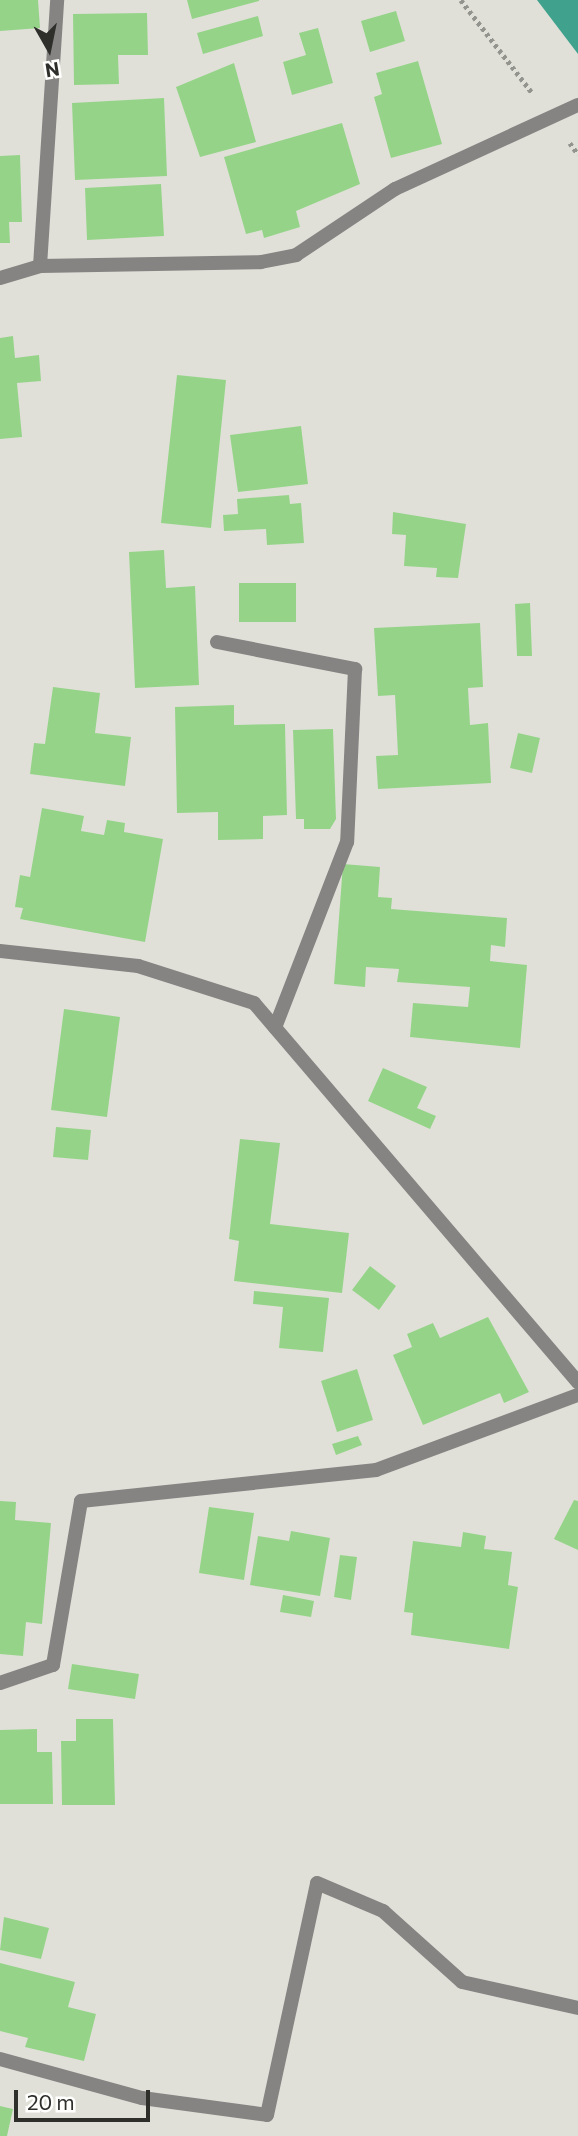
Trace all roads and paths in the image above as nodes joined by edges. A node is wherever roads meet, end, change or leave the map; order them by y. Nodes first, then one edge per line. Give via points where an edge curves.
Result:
1 (57, 0) edge
2 (461, 0) edge
3 (573, 107) edge
4 (551, 117) junction
5 (578, 154) edge
6 (40, 266) junction
7 (0, 278) edge
8 (217, 642) dead end
9 (0, 951) edge
10 (275, 1028) junction
11 (578, 1383) edge
12 (578, 1395) edge
13 (0, 1683) edge
14 (578, 2008) edge
15 (0, 2060) edge

1 - 6 street
2 - 4 path
3 - 4 street
4 - 5 path
4 - 6 street via 395,189 296,255 261,262
6 - 7 street
8 - 10 street via 355,669 347,842
9 - 10 street via 138,966 254,1003
10 - 11 street
12 - 13 street via 376,1470 81,1501 53,1665
14 - 15 street via 462,1982 383,1911 317,1883 267,2115 142,2098

